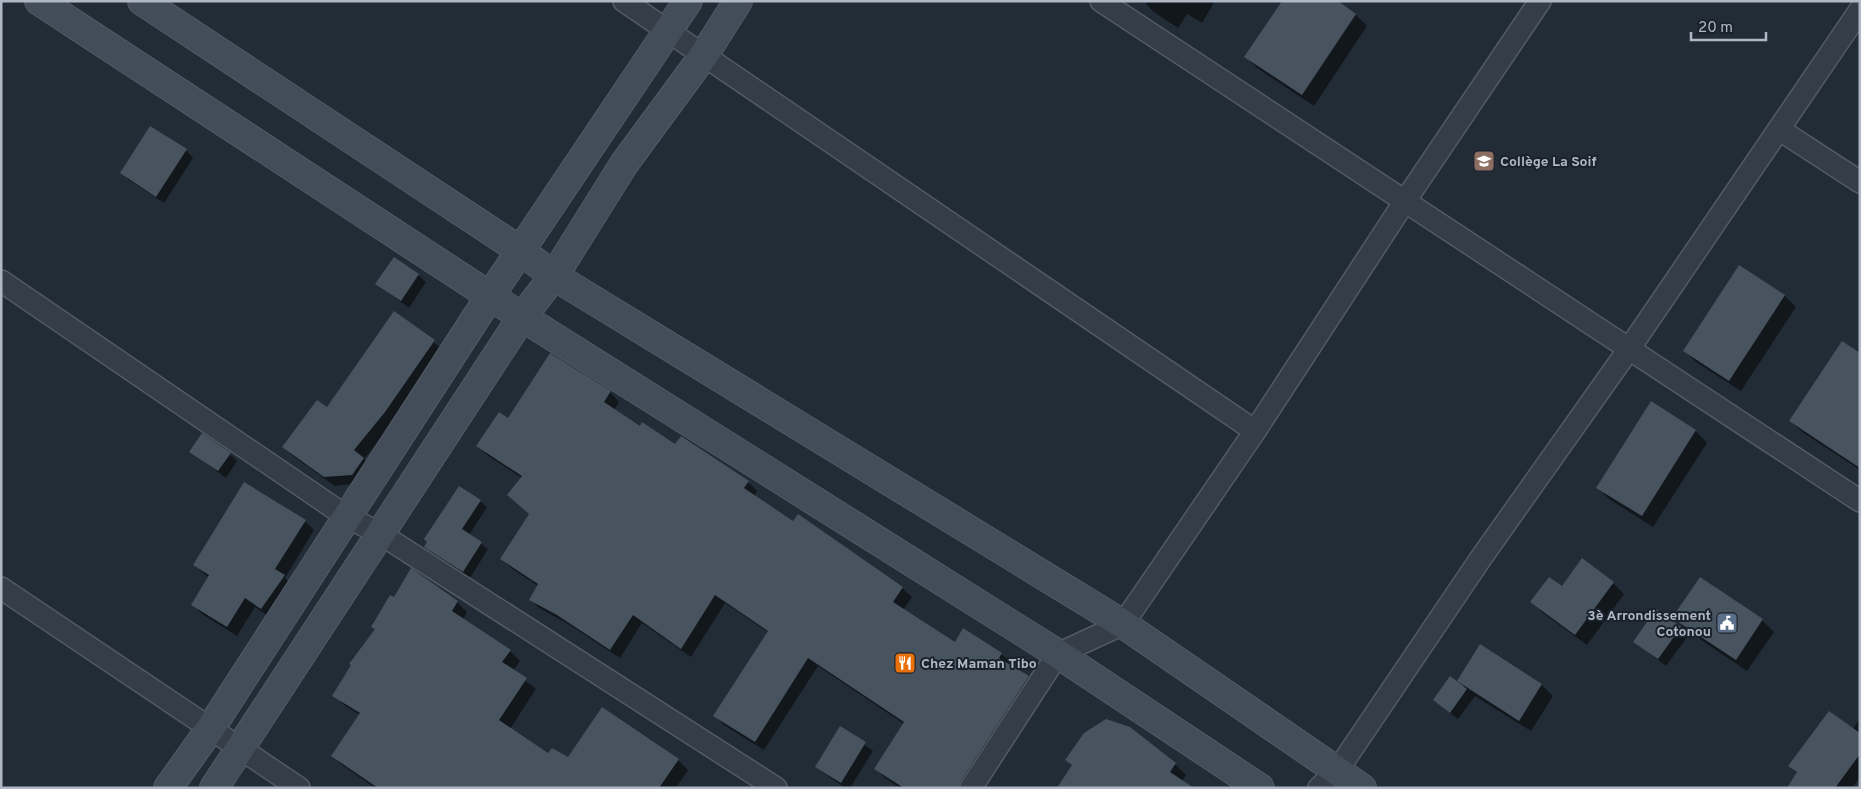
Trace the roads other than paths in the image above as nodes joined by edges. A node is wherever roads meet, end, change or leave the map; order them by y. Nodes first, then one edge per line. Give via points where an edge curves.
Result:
1 (39, 1) edge
2 (142, 1) edge
3 (624, 1) edge
4 (688, 1) edge
5 (738, 1) edge
6 (1101, 1) edge
7 (1540, 1) edge
8 (1860, 10) edge
9 (669, 30) junction
10 (704, 55) junction
11 (1780, 130) junction
12 (1860, 182) edge
13 (1405, 202) junction
14 (521, 251) junction
15 (554, 276) junction
16 (1, 281) edge
17 (490, 296) junction
18 (522, 317) junction
19 (1629, 349) junction
20 (1255, 431) junction
21 (1860, 501) edge
22 (347, 517) junction
23 (379, 533) junction
24 (1, 588) edge
25 (1123, 624) junction
26 (1058, 654) junction
27 (210, 729) junction
28 (240, 750) junction
29 (1328, 779) edge
30 (168, 788) edge
31 (214, 788) edge
32 (299, 788) edge
33 (776, 788) edge
34 (972, 788) edge
35 (1260, 788) edge
36 (1362, 788) edge

1 - 17 street
2 - 14 street
3 - 9 street
4 - 9 street
5 - 10 street
6 - 13 street
7 - 13 street
8 - 11 street
9 - 10 street
9 - 14 street
10 - 15 street via 624,164
10 - 20 street
11 - 12 street
11 - 19 street
13 - 19 street
13 - 20 street
14 - 15 street
14 - 17 street
15 - 18 street
15 - 25 street
16 - 22 street
17 - 18 street
17 - 22 street
18 - 23 street
18 - 26 street
19 - 21 street
19 - 29 street
20 - 25 street
22 - 23 street
22 - 27 street
23 - 28 street
23 - 33 street
24 - 27 street
25 - 26 street
25 - 29 street
26 - 34 street
26 - 35 street
27 - 28 street
27 - 30 street
28 - 31 street
28 - 32 street
29 - 36 street

